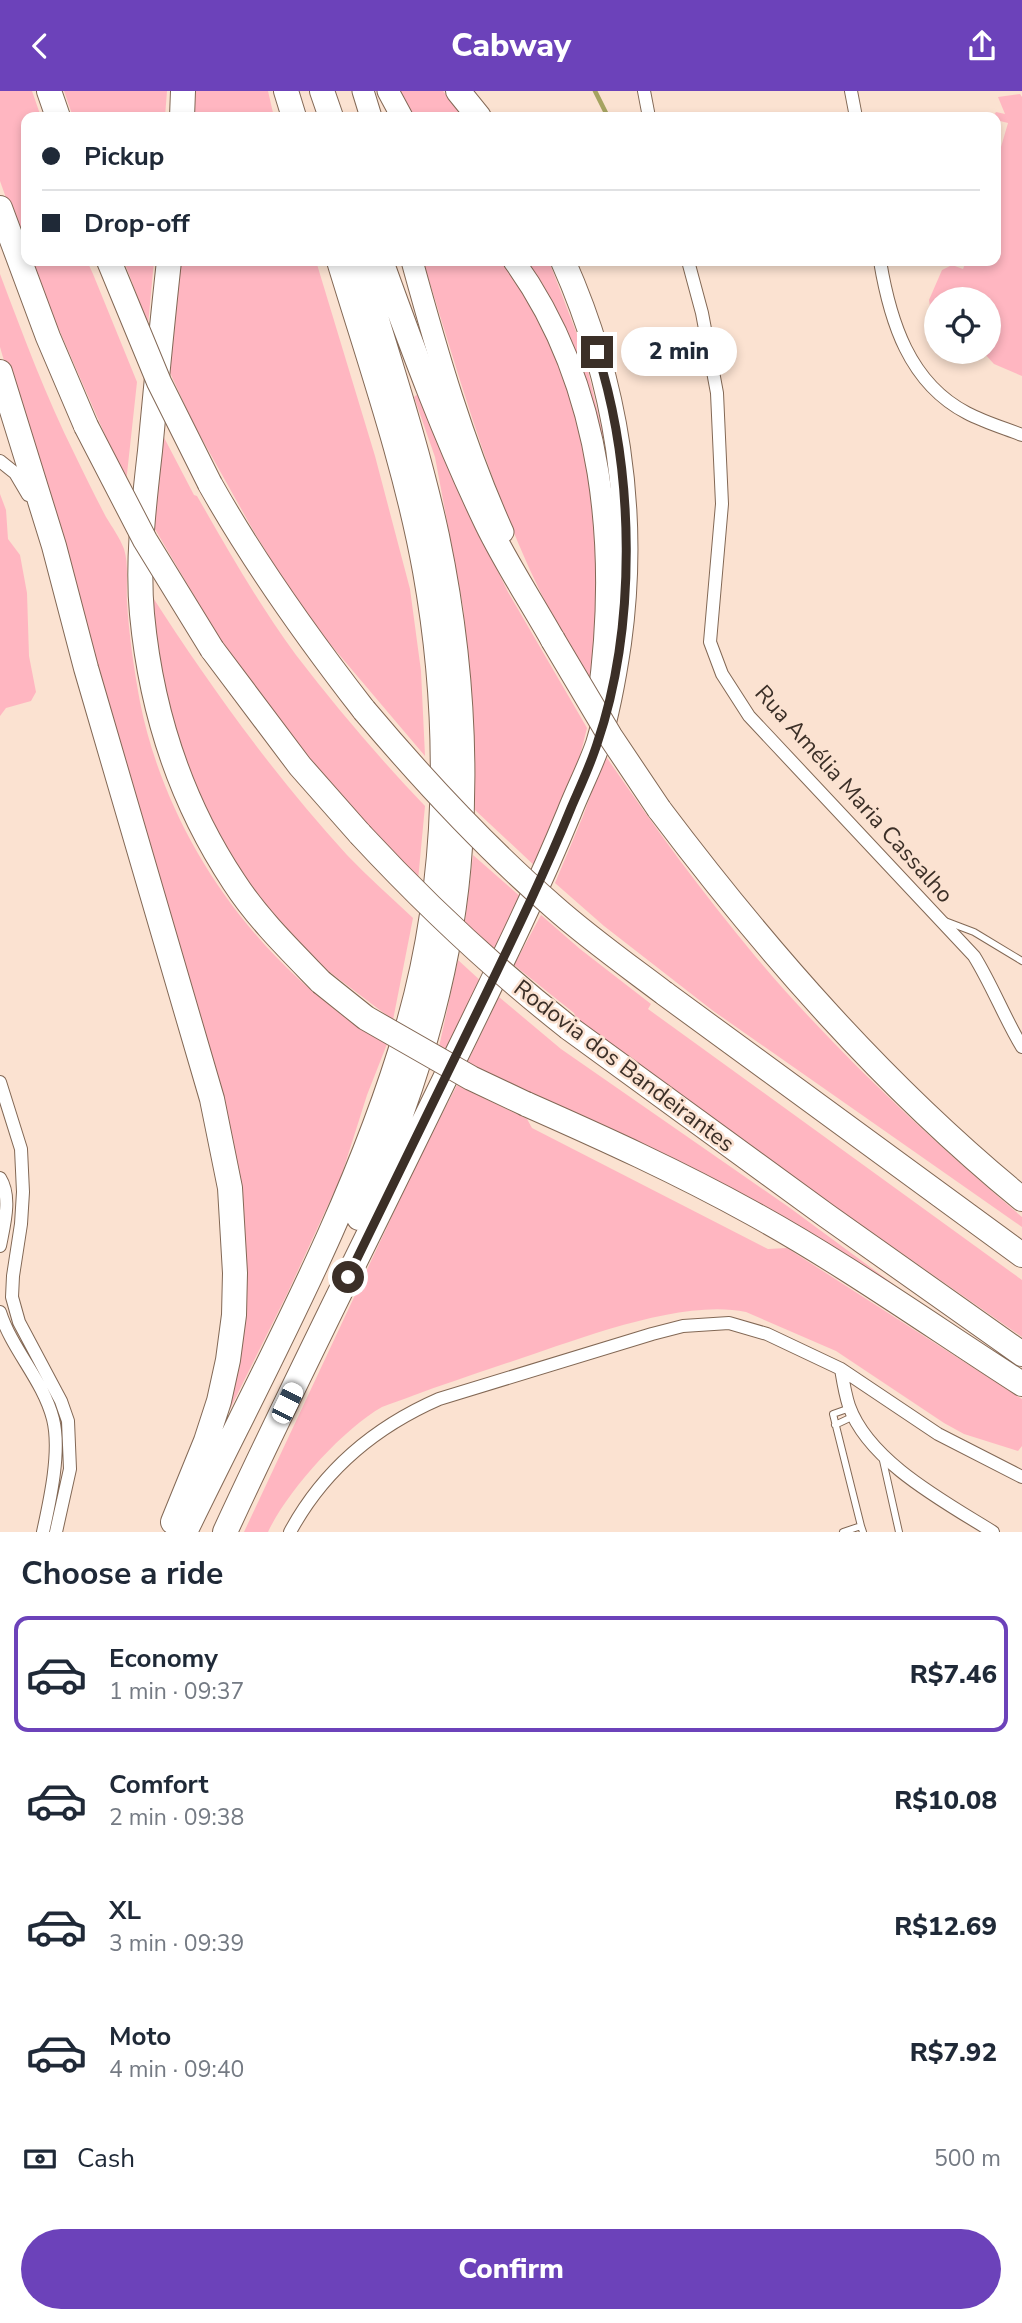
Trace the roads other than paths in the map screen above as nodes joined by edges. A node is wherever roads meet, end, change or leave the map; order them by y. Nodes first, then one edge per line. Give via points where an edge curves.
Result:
1 (49, 91) edge
2 (183, 91) edge
3 (286, 91) edge
4 (307, 91) edge
5 (322, 91) edge
6 (363, 91) edge
7 (388, 91) edge
8 (458, 91) edge
9 (644, 91) edge
10 (851, 91) edge
11 (56, 112) edge
12 (182, 112) edge
13 (293, 112) edge
14 (313, 112) edge
15 (329, 112) edge
16 (369, 112) edge
17 (399, 112) edge
18 (475, 112) edge
19 (648, 112) edge
20 (855, 112) edge
21 (0, 208) edge
22 (21, 264) edge
23 (22, 266) edge
24 (110, 266) edge
25 (169, 266) edge
26 (340, 266) edge
27 (360, 266) edge
28 (384, 266) edge
29 (413, 266) edge
30 (517, 266) edge
31 (565, 266) edge
32 (689, 266) edge
33 (881, 266) edge
34 (0, 372) edge
35 (1022, 435) edge
36 (0, 461) edge
37 (54, 546) junction
38 (552, 638) junction
39 (572, 805) junction
40 (940, 919) junction
41 (1022, 961) edge
42 (1022, 1047) edge
43 (0, 1081) edge
44 (0, 1178) edge
45 (1022, 1199) edge
46 (0, 1246) edge
47 (1022, 1255) edge
48 (0, 1312) edge
49 (1022, 1354) edge
50 (841, 1369) junction
51 (1022, 1384) edge
52 (852, 1412) junction
53 (835, 1425) junction
54 (881, 1454) junction
55 (1022, 1477) edge
56 (862, 1529) edge
57 (43, 1532) edge
58 (56, 1532) edge
59 (169, 1532) edge
60 (185, 1532) edge
61 (211, 1532) edge
62 (225, 1532) edge
63 (290, 1532) edge
64 (843, 1532) edge
65 (899, 1532) edge
66 (993, 1532) edge

1 - 11 highway
2 - 12 highway
3 - 13 highway
4 - 14 highway
5 - 15 highway
6 - 16 highway
7 - 17 highway
8 - 18 highway
9 - 19 street
10 - 20 street
21 - 22 highway, Rodovia dos Bandeirantes, bridge
23 - 49 highway, Rodovia dos Bandeirantes, bridge via 86,426 145,540 212,649 300,766 360,834 479,953 569,1028
24 - 47 highway, bridge via 159,382 264,574 364,710 453,810 555,908
25 - 51 highway, bridge via 142,548 142,614 161,723 175,764 192,809 235,885 268,928 321,982 366,1018 460,1072 754,1214
26 - 60 highway via 425,570 442,739 436,890 408,1027 366,1147
27 - 61 highway via 426,488 446,585 460,734 460,847 438,982 383,1165
28 - 38 highway via 460,466 520,587
29 - 38 highway via 494,512
30 - 39 highway via 536,294 570,369 583,405 601,489 607,567 604,652 594,726
31 - 39 highway via 596,349 613,414 626,544 610,697 597,745
32 - 40 street, Rua Amélia Maria Cassalho via 717,393 722,504 710,642 722,674 749,716
33 - 35 street via 897,333 915,368 937,393 966,413
34 - 37 highway
36 - 37 street via 21,481
37 - 59 highway via 212,1098 230,1188 235,1273 228,1360 206,1441
38 - 45 highway, bridge via 610,736 741,915 836,1024
39 - 62 highway via 530,906
40 - 41 lane via 974,932
40 - 42 street, Rua Amélia Maria Cassalho via 974,956
43 - 58 street via 21,1149 22,1213 12,1297 19,1322 68,1420 70,1469
44 - 46 street via 6,1201
48 - 57 street via 6,1332 53,1419 55,1445
50 - 52 street
50 - 55 street via 938,1434
50 - 63 street via 767,1334 729,1323 652,1334 410,1412 351,1454
52 - 53 lane
52 - 53 lane via 832,1414
52 - 54 street
53 - 56 lane
54 - 65 lane
54 - 66 street via 912,1480
56 - 64 lane

